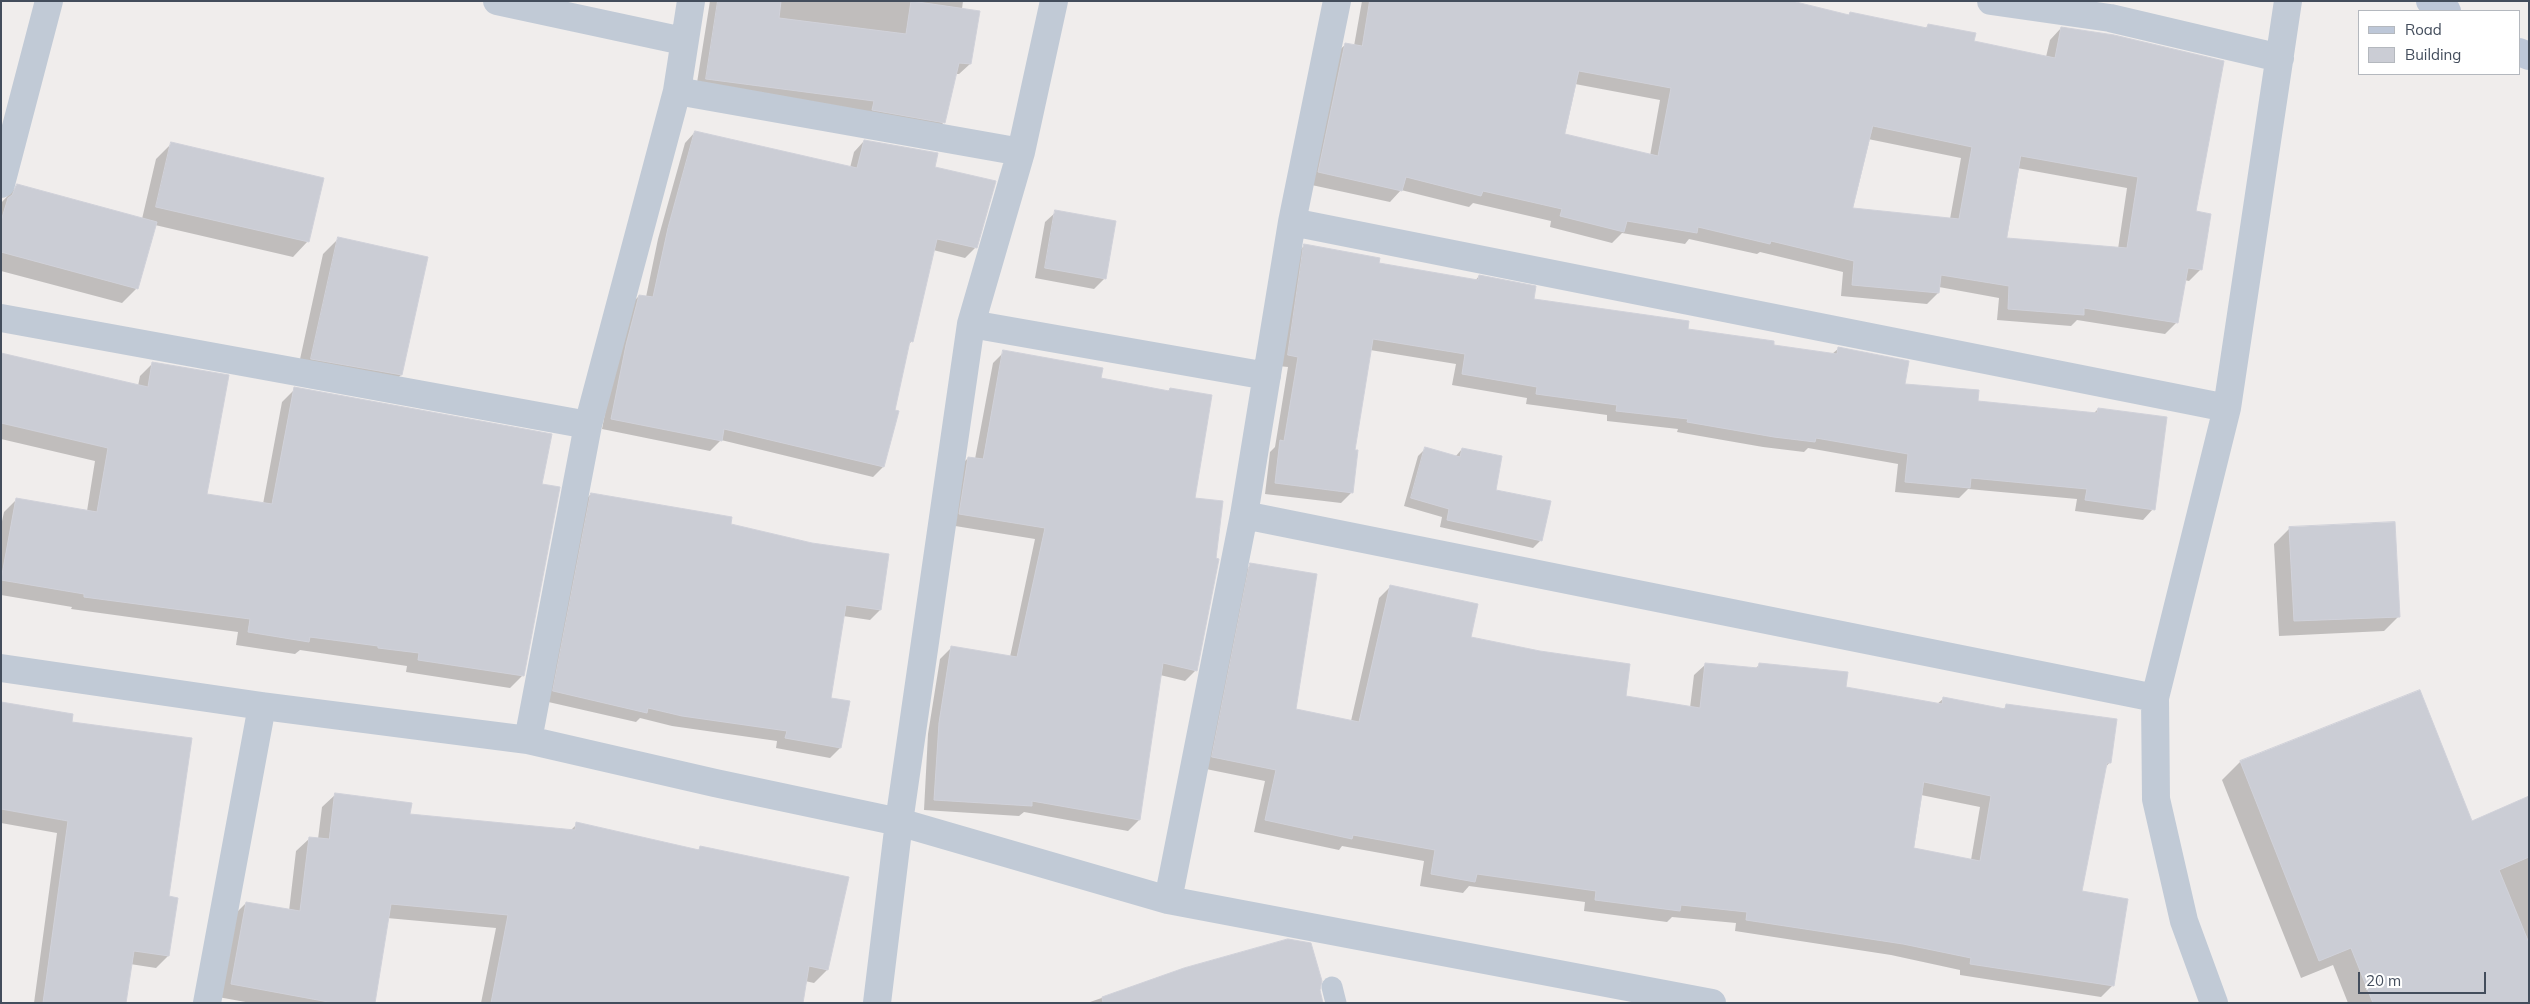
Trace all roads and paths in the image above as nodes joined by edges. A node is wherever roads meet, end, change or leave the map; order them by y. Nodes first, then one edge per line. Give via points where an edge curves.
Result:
1 (49, 1) edge
2 (497, 1) edge
3 (691, 1) edge
4 (1054, 1) edge
5 (1337, 1) edge
6 (1991, 1) edge
7 (2288, 1) edge
8 (2430, 1) edge
9 (2111, 10) edge
10 (2445, 10) edge
11 (684, 41) junction
12 (2280, 58) junction
13 (677, 91) junction
14 (1021, 152) junction
15 (1, 184) edge
16 (1292, 222) junction
17 (1, 318) edge
18 (971, 324) junction
19 (1267, 376) junction
20 (2228, 408) junction
21 (588, 425) junction
22 (1244, 515) junction
23 (1, 668) edge
24 (2155, 698) junction
25 (262, 706) junction
26 (528, 740) junction
27 (899, 822) junction
28 (1168, 900) junction
29 (207, 1003) edge
30 (877, 1003) edge
31 (1712, 1003) edge
32 (2214, 1003) edge

1 - 15 street
2 - 11 street
3 - 11 street
4 - 14 street
5 - 16 street
6 - 9 street
7 - 12 street
8 - 10 main road
9 - 12 street
11 - 13 street
12 - 20 street
13 - 14 street
13 - 21 street
14 - 18 street
16 - 19 street
16 - 20 street
17 - 21 street
18 - 19 street
18 - 27 street
19 - 22 street
20 - 24 street
21 - 26 street
22 - 24 street
22 - 28 street
23 - 25 street
24 - 32 street via 2156,799 2184,921
25 - 26 street
25 - 29 street
26 - 27 street
27 - 28 street
27 - 30 street
28 - 31 street

